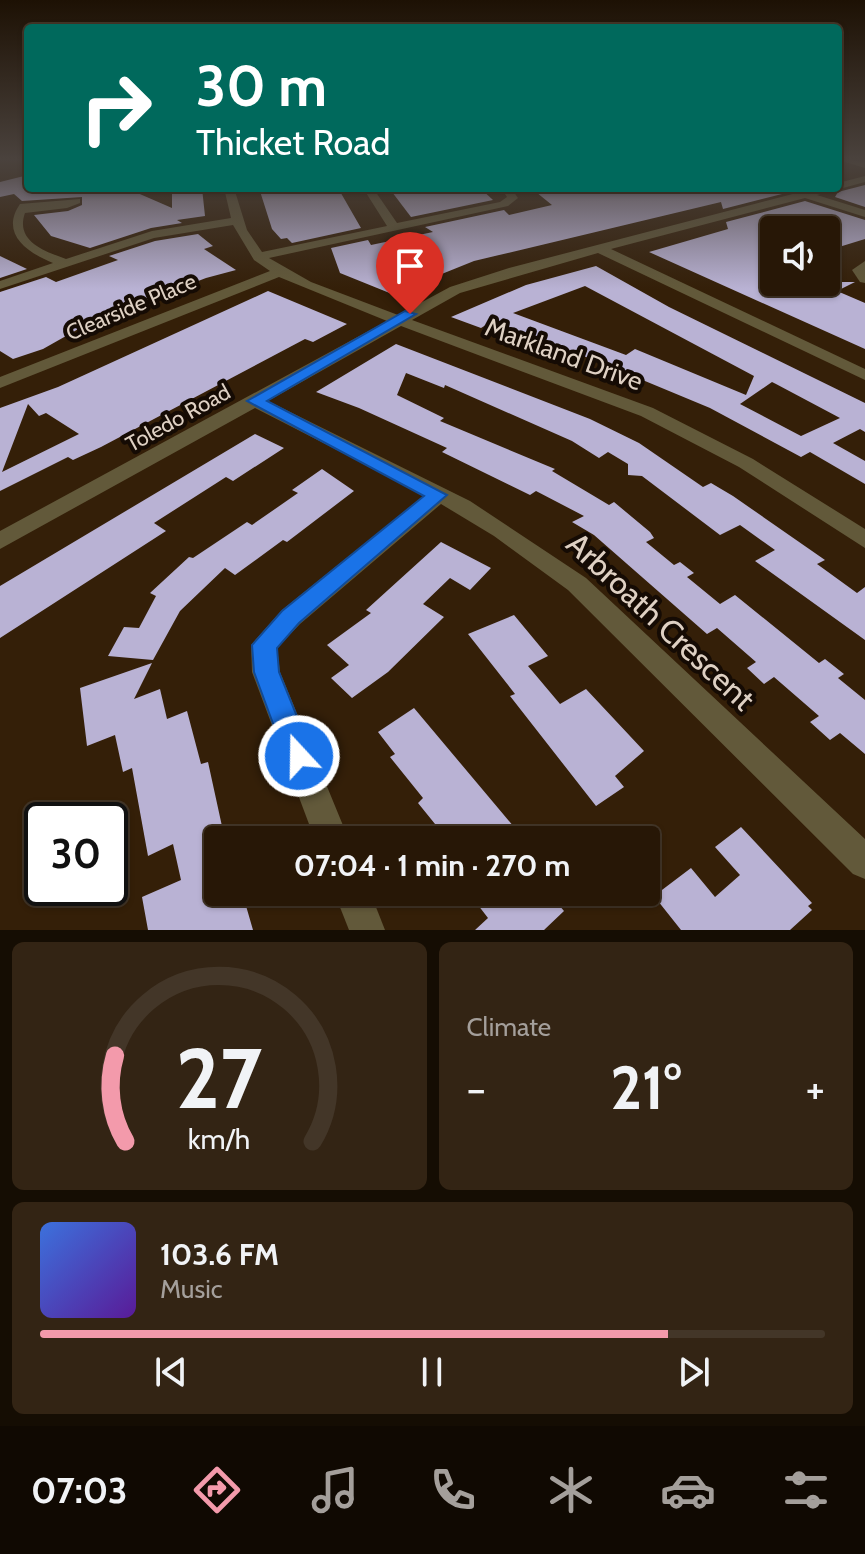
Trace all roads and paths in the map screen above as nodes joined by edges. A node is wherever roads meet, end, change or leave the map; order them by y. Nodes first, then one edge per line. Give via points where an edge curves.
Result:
1 (232, 202) edge
2 (378, 202) edge
3 (506, 202) edge
4 (778, 202) edge
5 (830, 202) edge
6 (19, 211) dead end
7 (865, 214) edge
8 (235, 221) junction
9 (394, 227) junction
10 (598, 248) junction
11 (258, 257) junction
12 (64, 263) junction
13 (865, 265) edge
14 (280, 272) junction
15 (865, 279) edge
16 (0, 285) edge
17 (399, 320) junction
18 (865, 375) edge
19 (0, 383) edge
20 (255, 401) junction
21 (438, 495) junction
22 (865, 540) edge
23 (0, 541) edge
24 (326, 826) edge
25 (865, 862) edge
26 (358, 906) edge
27 (367, 930) edge

1 - 8 street, Markland Drive
2 - 9 street
3 - 9 street
4 - 10 street, Toledo Road
5 - 7 street
6 - 12 street via 10,224 14,238
8 - 11 street, Markland Drive
8 - 12 street via 167,232
9 - 11 street
10 - 17 street, Toledo Road via 482,281
10 - 18 street
11 - 14 street, Markland Drive
12 - 16 street
13 - 15 street via 859,270
14 - 17 street, Markland Drive
14 - 19 street, Clearside Place
17 - 20 street, Toledo Road
17 - 22 street, Markland Drive via 647,412 746,463
20 - 21 street, Arbroath Crescent
20 - 23 street, Toledo Road
21 - 24 street via 264,645 266,672
21 - 25 street, Arbroath Crescent via 538,554 577,584
26 - 27 street

